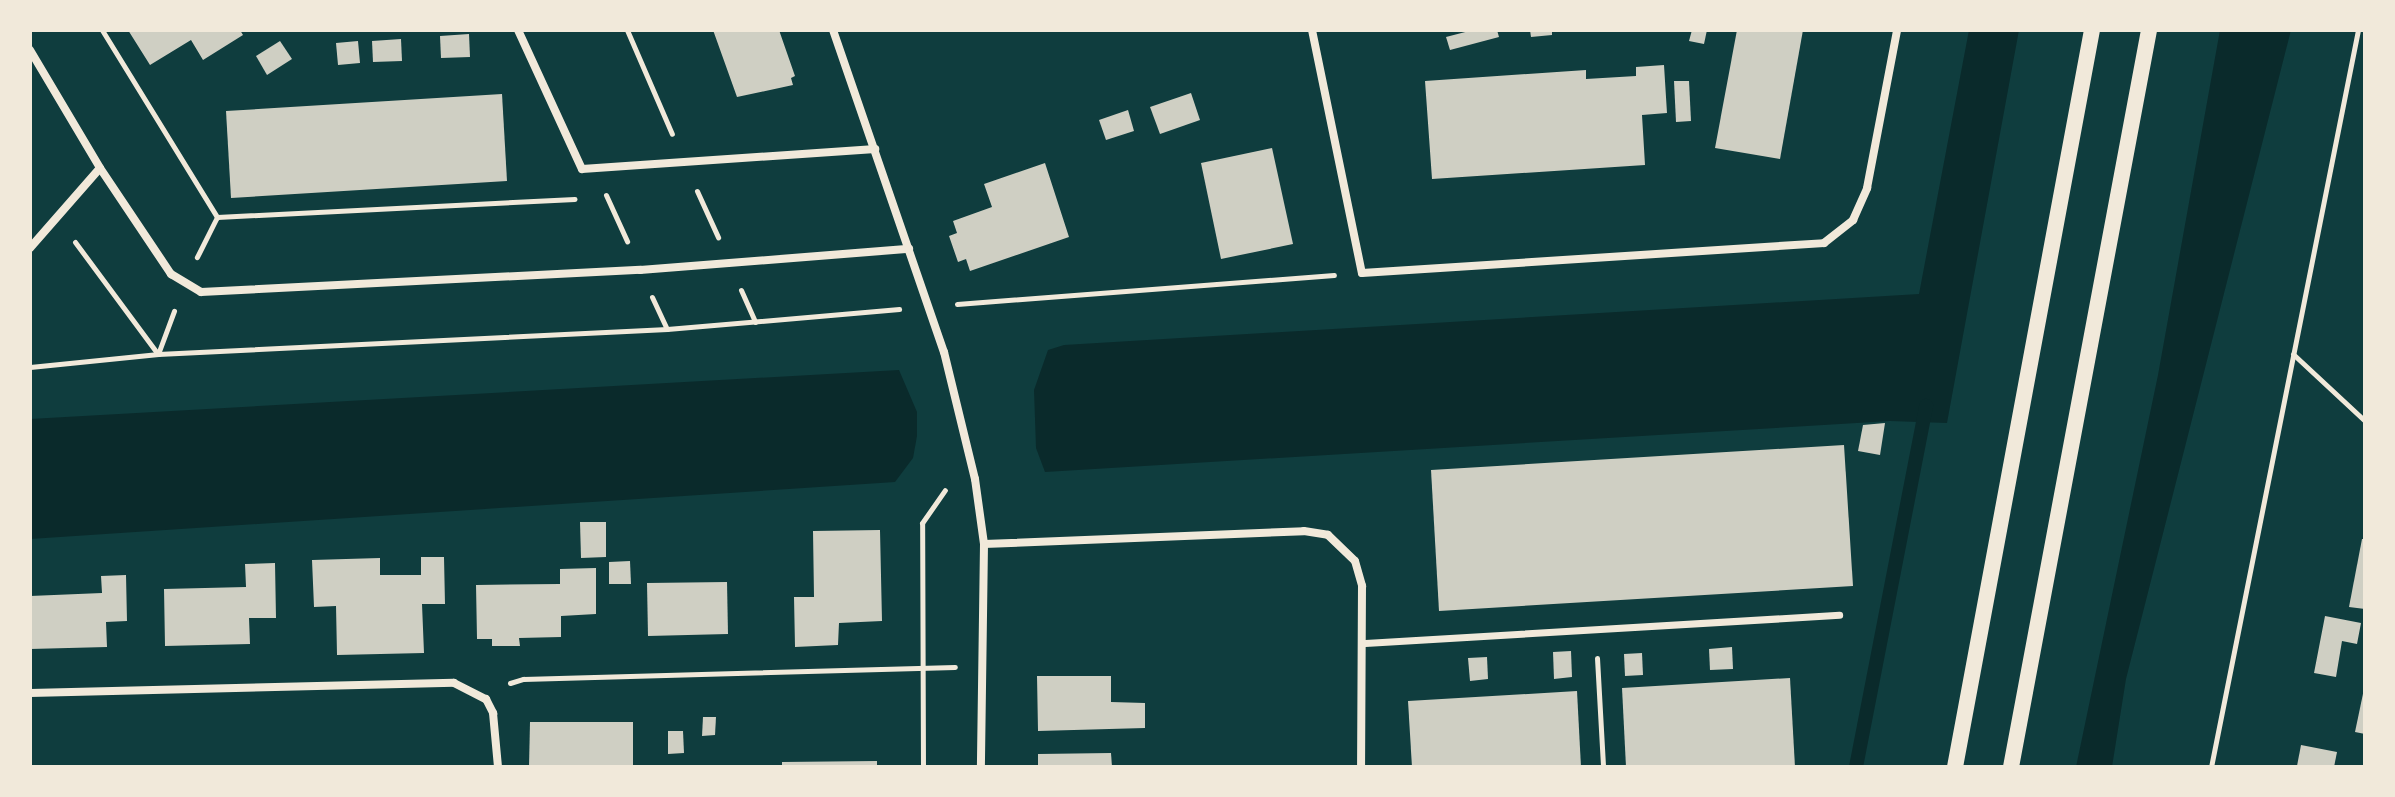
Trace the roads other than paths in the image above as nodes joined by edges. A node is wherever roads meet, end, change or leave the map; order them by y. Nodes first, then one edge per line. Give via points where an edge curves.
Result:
1 (518, 30) edge
2 (833, 30) edge
3 (1312, 30) edge
4 (1897, 30) edge
5 (2092, 30) edge
6 (2149, 30) edge
7 (30, 50) edge
8 (875, 149) junction
9 (100, 168) junction
10 (30, 248) edge
11 (909, 249) junction
12 (984, 544) junction
13 (1839, 615) dead end
14 (1365, 643) junction
15 (30, 693) edge
16 (498, 767) edge
17 (981, 767) edge
18 (1361, 767) edge
19 (1955, 767) edge
20 (2011, 767) edge

1 - 8 street via 582,169
2 - 8 street
3 - 4 street via 1362,273 1824,243 1853,220 1867,188
5 - 19 main road
6 - 20 main road
7 - 9 street
8 - 11 street
9 - 10 street
9 - 11 street via 171,274 201,292 640,270
11 - 12 street via 971,462
12 - 14 street via 1304,531 1328,535 1355,561
12 - 17 street
13 - 14 street
14 - 18 street
15 - 16 street via 440,681 486,699 497,727

